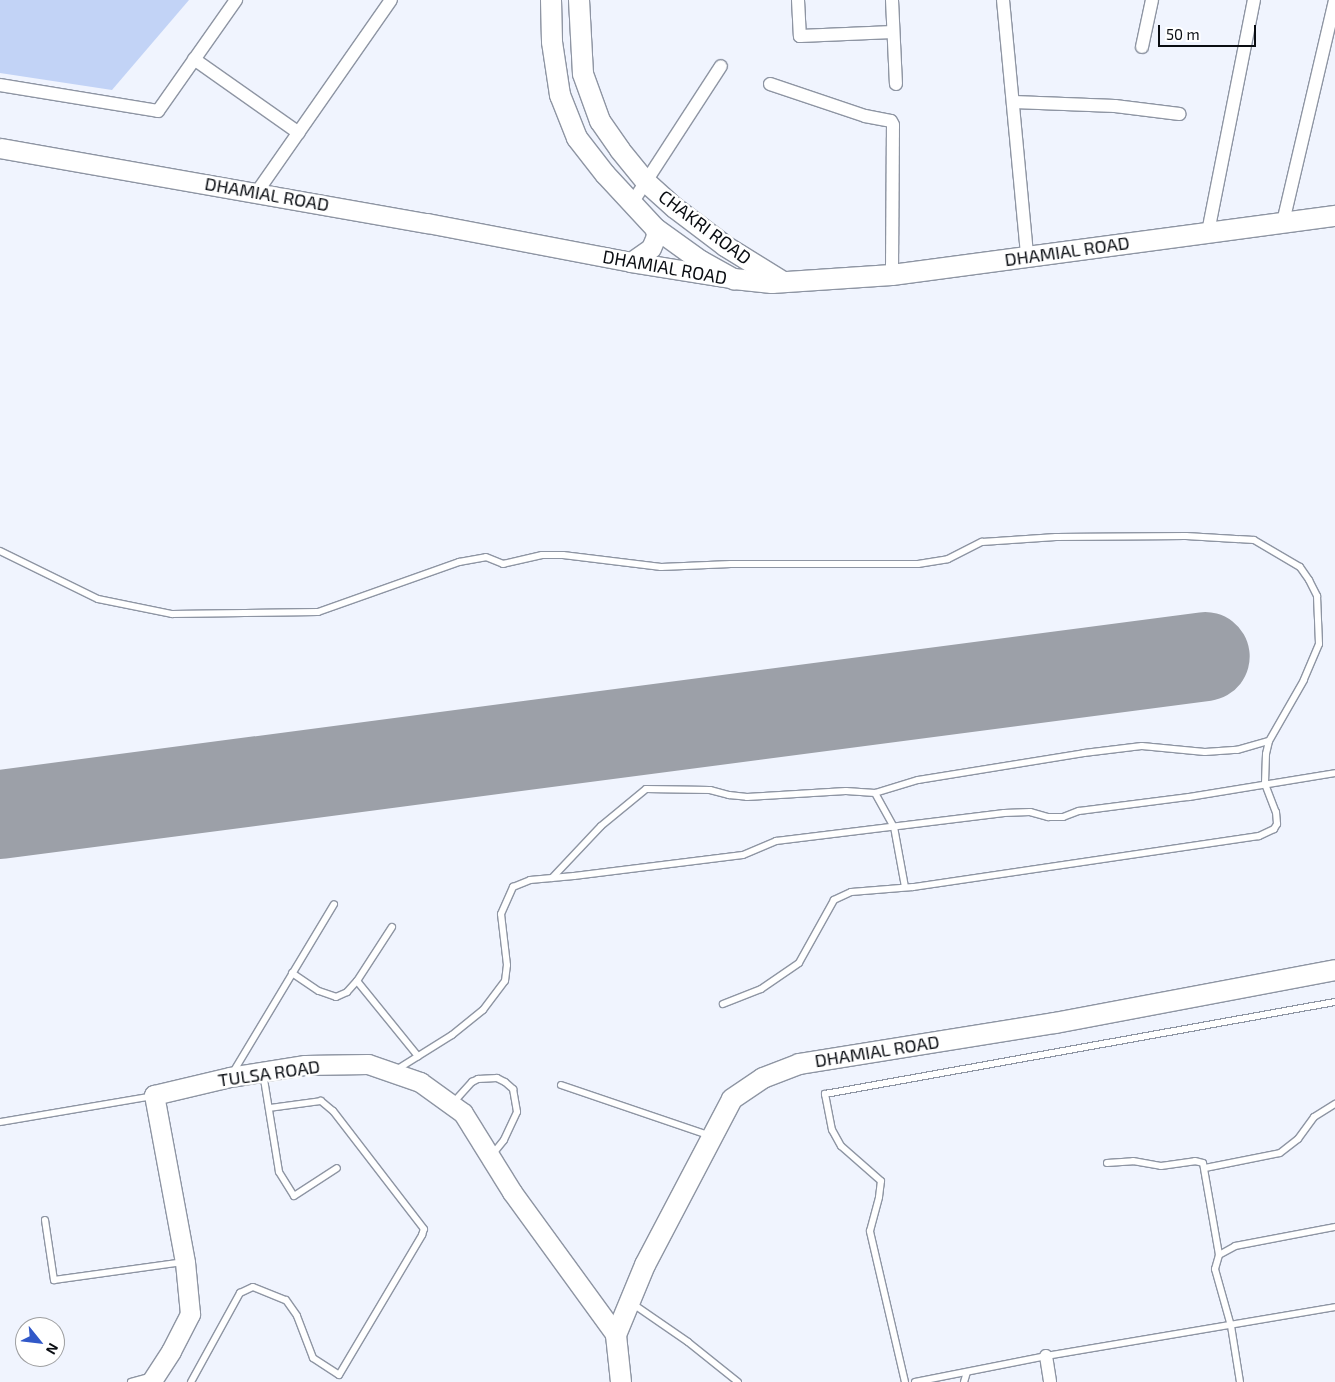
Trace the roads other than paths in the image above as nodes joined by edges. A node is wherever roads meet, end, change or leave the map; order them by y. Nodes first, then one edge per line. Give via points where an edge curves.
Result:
1 (236, 0) edge
2 (391, 0) edge
3 (552, 0) edge
4 (580, 0) edge
5 (798, 0) edge
6 (892, 0) edge
7 (1003, 0) edge
8 (1152, 0) edge
9 (1254, 0) edge
10 (1335, 0) edge
11 (893, 32) junction
12 (1142, 47) dead end
13 (194, 60) junction
14 (721, 66) dead end
15 (770, 84) dead end
16 (896, 84) dead end
17 (0, 85) edge
18 (1014, 102) junction
19 (1180, 114) dead end
20 (299, 133) junction
21 (0, 148) edge
22 (646, 182) junction
23 (257, 192) junction
24 (632, 203) junction
25 (1335, 216) edge
26 (1283, 222) junction
27 (655, 228) junction
28 (1208, 232) junction
29 (1026, 256) junction
30 (630, 262) junction
31 (892, 275) junction
32 (734, 279) junction
33 (783, 282) junction
34 (0, 551) edge
35 (1269, 741) junction
36 (1335, 773) edge
37 (1265, 784) junction
38 (875, 792) junction
39 (894, 827) junction
40 (552, 878) junction
41 (905, 887) junction
42 (334, 904) dead end
43 (392, 927) dead end
44 (1335, 970) edge
45 (292, 973) junction
46 (357, 981) junction
47 (1335, 1002) edge
48 (723, 1004) dead end
49 (418, 1056) junction
50 (263, 1072) junction
51 (392, 1072) junction
52 (230, 1077) junction
53 (560, 1085) dead end
54 (154, 1095) junction
55 (451, 1104) junction
56 (1335, 1104) edge
57 (269, 1108) junction
58 (0, 1122) edge
59 (712, 1136) junction
60 (490, 1156) junction
61 (1107, 1163) dead end
62 (337, 1168) dead end
63 (1205, 1168) junction
64 (46, 1220) dead end
65 (1335, 1227) edge
66 (1220, 1255) junction
67 (184, 1262) junction
68 (630, 1301) junction
69 (1335, 1307) edge
70 (1231, 1326) junction
71 (616, 1335) junction
72 (1046, 1356) junction
73 (967, 1372) junction
74 (153, 1379) edge
75 (131, 1382) edge
76 (191, 1382) edge
77 (621, 1382) edge
78 (738, 1382) edge
79 (905, 1382) edge
80 (915, 1382) edge
81 (964, 1382) edge
82 (1050, 1382) edge
83 (1240, 1382) edge

1 - 13 street
2 - 20 street
3 - 24 main road, CHAKRI ROAD via 552,42 560,95 583,146
4 - 22 main road, CHAKRI ROAD via 582,70 588,91 600,121
5 - 11 street via 800,36
6 - 11 street
7 - 18 street
8 - 12 street
9 - 28 street
10 - 26 street
11 - 16 street
13 - 17 street via 158,111
13 - 20 street
14 - 22 street
15 - 31 street via 865,116 891,121
18 - 19 street via 1115,106
18 - 29 street
20 - 23 street
21 - 23 street, DHAMIAL ROAD
22 - 24 street
22 - 33 main road, CHAKRI ROAD via 697,226
23 - 30 street, DHAMIAL ROAD
24 - 27 main road, CHAKRI ROAD
25 - 26 main road, DHAMIAL ROAD
26 - 28 main road, DHAMIAL ROAD
27 - 30 street via 656,236 651,248
27 - 32 main road, CHAKRI ROAD via 701,261
28 - 29 main road, DHAMIAL ROAD
29 - 31 main road, DHAMIAL ROAD
30 - 32 street, DHAMIAL ROAD
31 - 33 main road, DHAMIAL ROAD
32 - 33 main road, DHAMIAL ROAD
34 - 35 lane via 79,592 135,607 172,614 301,614 318,612 459,562 486,557 503,564 542,554 563,555 661,567 918,564 948,560 982,542 1056,537 1186,536 1254,540 1300,567 1317,596 1318,644 1315,656
35 - 37 lane
35 - 38 lane via 1237,750 1205,752 1142,746 1084,753 918,780
36 - 37 lane
37 - 39 lane via 1079,811 1063,817 1030,812 1004,813
37 - 41 lane via 1273,801 1277,824 1259,836
38 - 39 lane
38 - 40 lane via 747,797 710,790 646,789 601,826
39 - 40 lane via 776,841 742,855
39 - 41 lane
40 - 49 lane via 530,880 514,887 501,914 507,965 505,981 482,1010 452,1035
41 - 48 lane via 850,892 834,900 799,963 761,989
42 - 45 lane
43 - 46 lane
44 - 59 main road, DHAMIAL ROAD via 1055,1023 799,1064 763,1078 732,1099
45 - 46 lane via 319,991 336,997 347,992
45 - 52 lane
46 - 49 lane
47 - 79 lane via 825,1094 832,1130 841,1146 881,1181 870,1231
49 - 51 lane
50 - 51 street, TULSA ROAD via 305,1064 368,1064
50 - 52 street, TULSA ROAD
50 - 57 lane
51 - 55 street, TULSA ROAD via 420,1082
52 - 54 street, TULSA ROAD
53 - 59 lane
54 - 58 lane
54 - 67 street
55 - 60 street, TULSA ROAD via 463,1113
55 - 60 lane via 478,1079 497,1078 513,1089 517,1112 504,1140
56 - 63 lane via 1314,1117 1298,1139 1280,1153
57 - 62 lane via 279,1172 294,1196
57 - 76 lane via 321,1101 333,1110 424,1230 339,1375 313,1358 297,1316 286,1300 253,1286 240,1293
59 - 68 main road, DHAMIAL ROAD
60 - 71 street, TULSA ROAD via 512,1192
61 - 63 lane via 1134,1161 1161,1166 1195,1161 1203,1163
63 - 66 lane
64 - 67 lane via 54,1280
65 - 66 lane via 1235,1246
66 - 70 lane via 1215,1269
67 - 74 street via 190,1314
68 - 71 main road, DHAMIAL ROAD
68 - 78 lane
69 - 70 lane
70 - 72 lane
70 - 83 lane
71 - 77 main road, DHAMIAL ROAD
72 - 73 lane
72 - 82 street
73 - 80 lane
73 - 81 lane
74 - 75 lane

